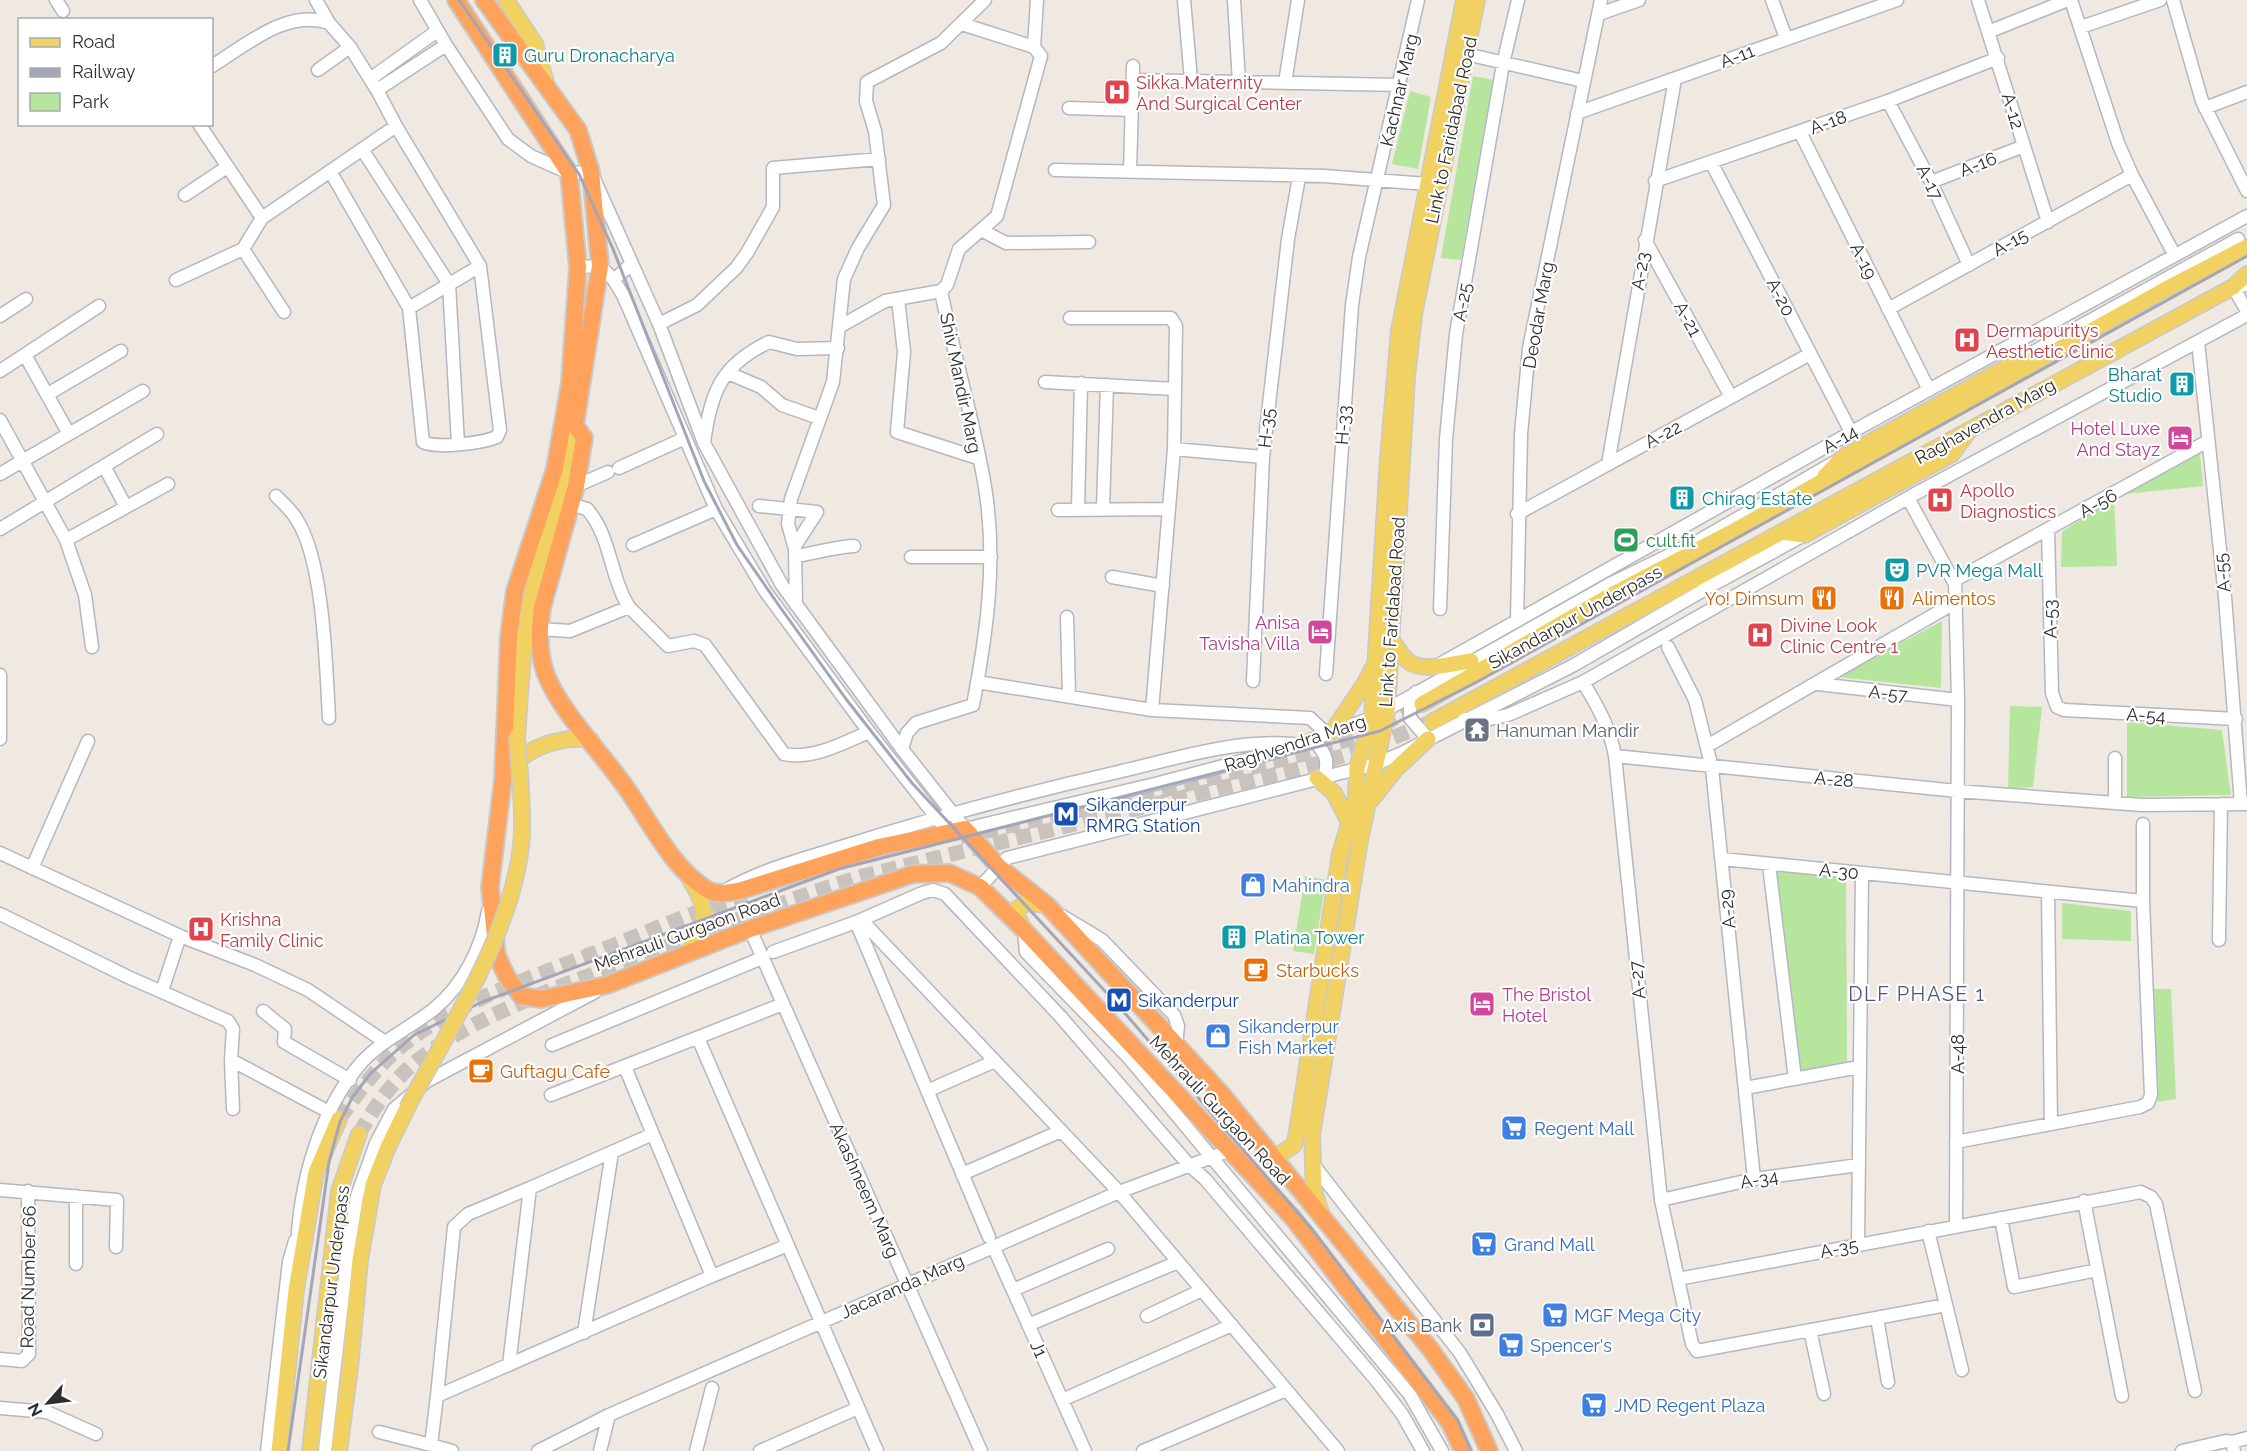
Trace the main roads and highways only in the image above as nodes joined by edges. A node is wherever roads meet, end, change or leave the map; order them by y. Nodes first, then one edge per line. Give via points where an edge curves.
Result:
1 (456, 0) edge
2 (484, 0) edge
3 (506, 0) edge
4 (1464, 0) edge
5 (1477, 0) edge
6 (547, 87) junction
7 (2244, 240) edge
8 (2247, 274) edge
9 (2240, 286) edge
10 (2049, 355) junction
11 (575, 425) junction
12 (1972, 427) junction
13 (1814, 487) junction
14 (1783, 532) junction
15 (1730, 533) joint
16 (1721, 565) joint
17 (1391, 639) junction
18 (1378, 656) junction
19 (1471, 661) road end
20 (1419, 698) tunnel mouth
21 (1432, 722) tunnel mouth
22 (1329, 733) road end
23 (1428, 739) road end
24 (591, 740) junction
25 (1321, 777) road end
26 (503, 780) junction
27 (1370, 802) junction
28 (1349, 822) junction
29 (686, 873) junction
30 (1049, 907) junction
31 (1024, 930) junction
32 (687, 953) junction
33 (334, 1116) tunnel mouth
34 (358, 1134) tunnel mouth
35 (1273, 1159) junction
36 (1324, 1221) junction
37 (284, 1397) junction
38 (272, 1414) road end
39 (279, 1451) edge
40 (310, 1451) edge
41 (339, 1451) edge
42 (1463, 1451) edge
43 (1489, 1451) edge

1 - 26 highway, Mehrauli Gurgaon Road via 569,173 578,267 570,383 555,469 515,591 508,636
2 - 6 highway, Mehrauli Gurgaon Road
3 - 6 main road via 535,44
4 - 18 main road, Link to Faridabad Road via 1402,313 1394,374
5 - 17 main road, Link to Faridabad Road via 1414,315
6 - 11 highway, Mehrauli Gurgaon Road via 578,130 591,172 600,266
7 - 10 main road, Raghavendra Marg via 2222,260
8 - 9 main road, Raghavendra Marg
9 - 12 main road, Raghavendra Marg
10 - 13 main road, Raghavendra Marg
10 - 13 main road via 2014,363 1843,457
11 - 24 highway, Mehrauli Gurgaon Road via 584,438 576,486 539,629 545,672 559,701
11 - 41 main road, bridge via 532,594 524,642 517,736 522,831 508,910 387,1147 373,1185 360,1260
12 - 14 main road, Raghavendra Marg
12 - 14 main road via 1952,454 1900,483 1804,535
13 - 15 main road, Raghavendra Marg
14 - 16 main road, Raghavendra Marg
15 - 20 main road, Sikandarpur Underpass
16 - 21 main road, Sikandarpur Underpass
17 - 19 main road via 1409,662 1426,667
17 - 27 main road, Link to Faridabad Road via 1387,711
18 - 22 main road via 1365,683
18 - 28 main road, Link to Faridabad Road via 1372,718 1357,768 1356,800
23 - 27 main road via 1396,769
24 - 26 main road via 567,738 539,748 517,760
24 - 29 highway, Mehrauli Gurgaon Road
25 - 28 main road
26 - 32 highway, Mehrauli Gurgaon Road via 490,887 497,956 521,996 541,999 607,985
27 - 36 main road, Link to Faridabad Road via 1359,846 1312,1135 1314,1191
28 - 35 main road, Link to Faridabad Road via 1340,854 1297,1132 1294,1145
29 - 30 highway, Mehrauli Gurgaon Road via 708,890 742,890 879,847 965,829 999,867
29 - 32 main road via 702,898 703,923 698,939
30 - 31 main road via 1026,903 1017,909
30 - 35 highway, Mehrauli Gurgaon Road via 1220,1092
31 - 32 highway, Mehrauli Gurgaon Road via 980,887 949,873 913,874
31 - 42 highway, Mehrauli Gurgaon Road via 1293,1218 1450,1423
33 - 37 main road, Sikandarpur Underpass via 316,1172 296,1290
34 - 40 main road, Sikandarpur Underpass via 339,1191
35 - 36 highway, Mehrauli Gurgaon Road
36 - 43 highway, Mehrauli Gurgaon Road via 1431,1350 1466,1399
37 - 38 main road
37 - 39 main road, Sikandarpur Underpass

